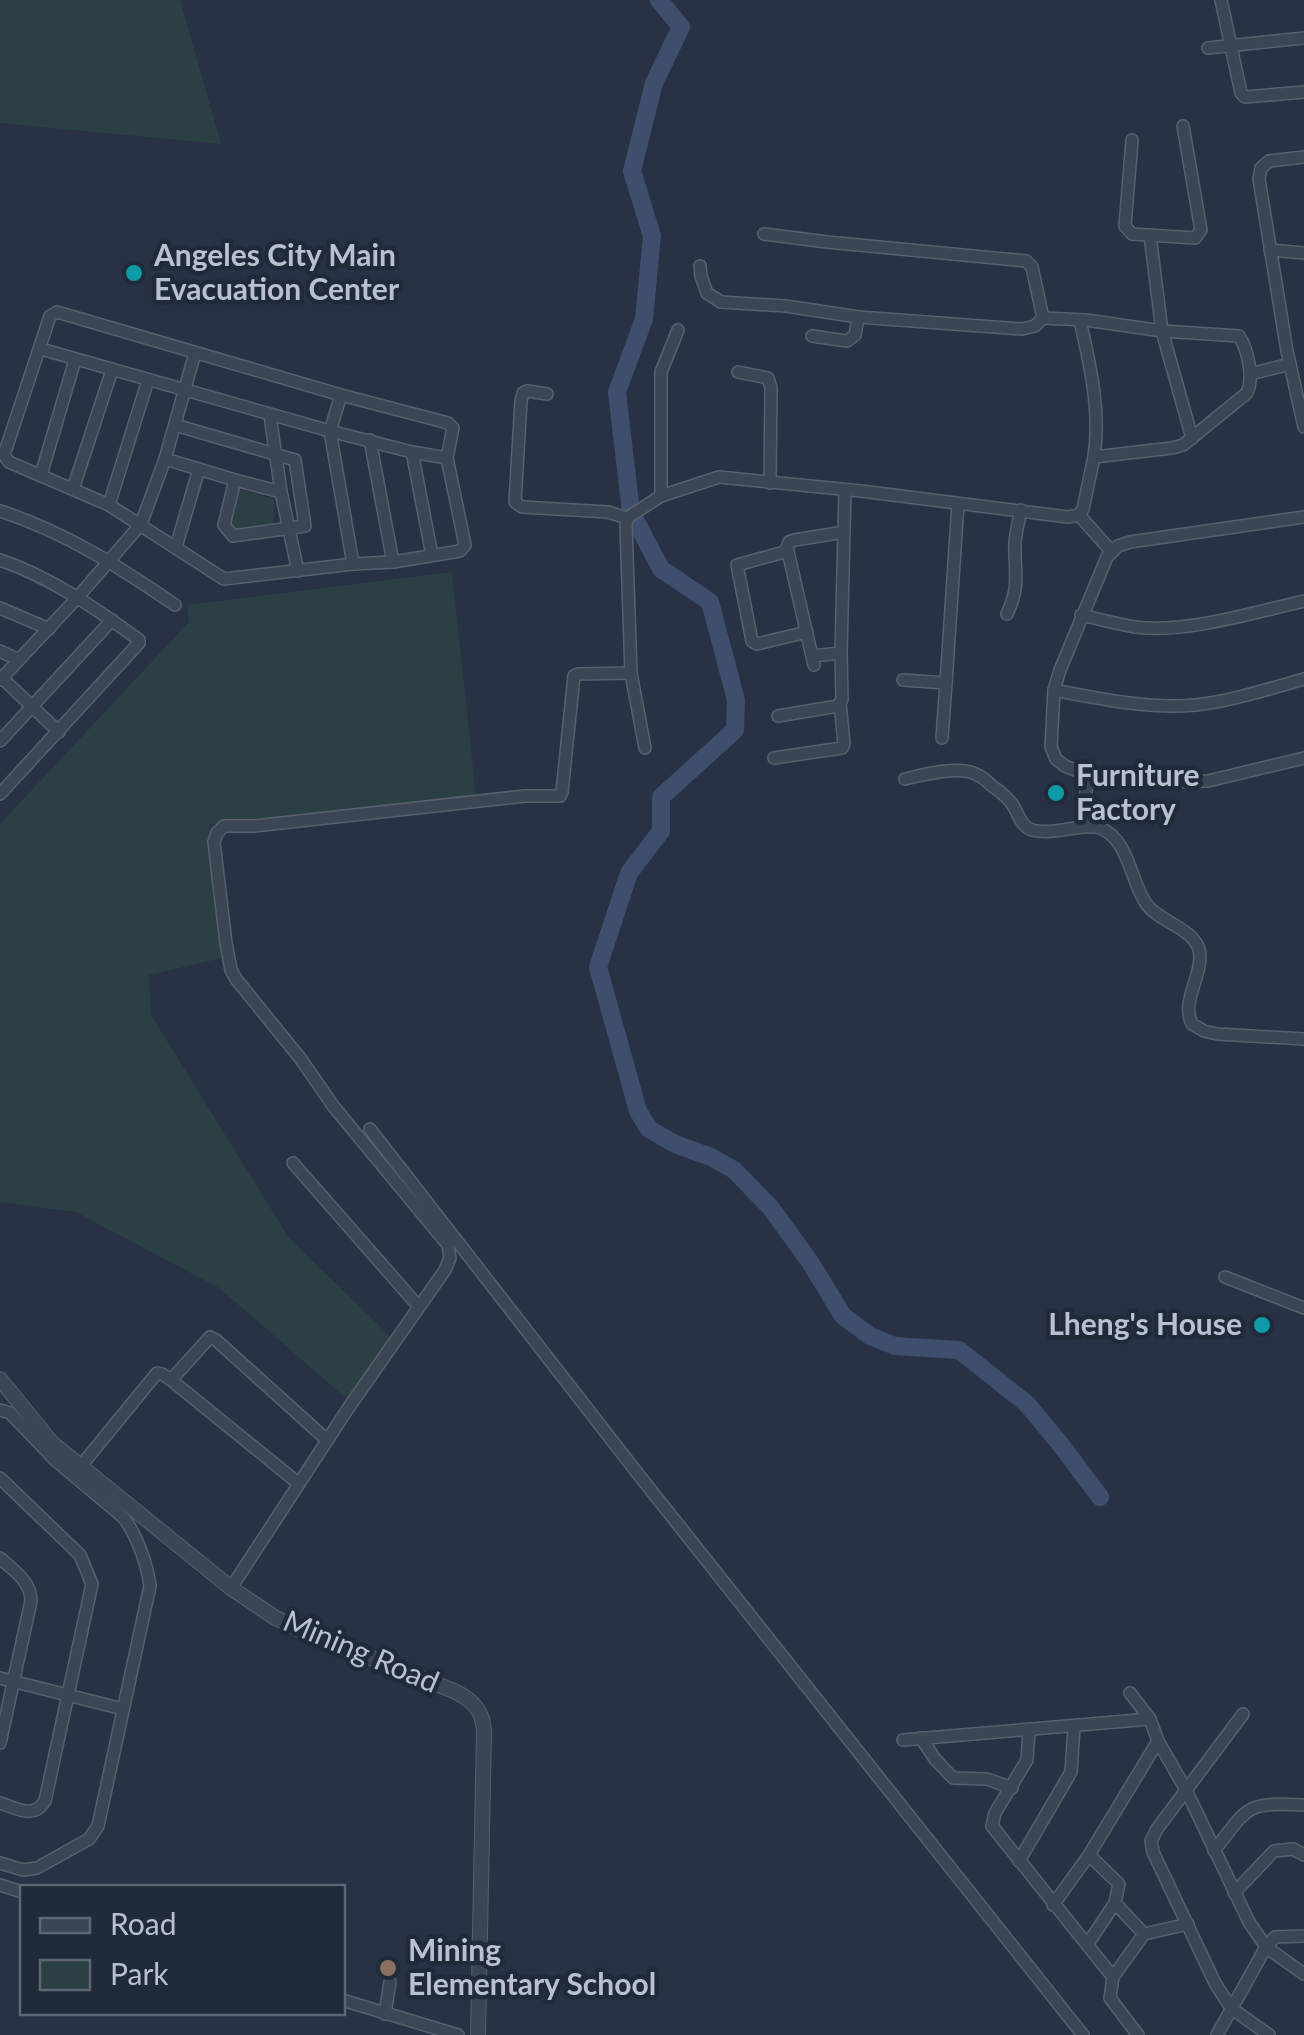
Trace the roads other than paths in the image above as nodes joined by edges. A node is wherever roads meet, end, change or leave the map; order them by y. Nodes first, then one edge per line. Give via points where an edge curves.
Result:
1 (1221, 0) edge
2 (1304, 38) edge
3 (1232, 45) junction
4 (1208, 48) dead end
5 (1304, 92) edge
6 (1183, 126) dead end
7 (1132, 140) dead end
8 (1304, 157) edge
9 (764, 234) dead end
10 (1150, 235) junction
11 (1270, 250) junction
12 (1304, 253) edge
13 (700, 266) dead end
14 (858, 317) junction
15 (1043, 318) junction
16 (1080, 320) junction
17 (678, 330) dead end
18 (1162, 331) junction
19 (812, 336) dead end
20 (41, 349) junction
21 (195, 353) junction
22 (74, 360) junction
23 (1290, 364) junction
24 (112, 370) junction
25 (738, 372) dead end
26 (1250, 374) junction
27 (148, 380) junction
28 (184, 391) junction
29 (548, 394) dead end
30 (341, 395) junction
31 (270, 415) junction
32 (175, 425) junction
33 (1304, 427) edge
34 (330, 431) junction
35 (1192, 438) junction
36 (370, 440) junction
37 (412, 452) junction
38 (275, 455) junction
39 (1094, 457) junction
40 (448, 458) junction
41 (165, 459) junction
42 (199, 469) junction
43 (41, 475) junction
44 (236, 480) junction
45 (770, 483) junction
46 (73, 488) junction
47 (845, 490) junction
48 (281, 492) junction
49 (661, 496) junction
50 (109, 504) junction
51 (958, 504) junction
52 (1021, 510) junction
53 (0, 511) edge
54 (1079, 515) junction
55 (632, 516) junction
56 (1304, 517) edge
57 (141, 524) junction
58 (289, 530) junction
59 (844, 532) junction
60 (176, 547) junction
61 (788, 551) junction
62 (1111, 551) junction
63 (432, 555) junction
64 (0, 560) edge
65 (110, 561) junction
66 (393, 562) junction
67 (354, 564) junction
68 (298, 571) junction
69 (77, 598) junction
70 (1304, 600) edge
71 (176, 606) dead end
72 (0, 608) edge
73 (1006, 614) dead end
74 (1082, 615) junction
75 (112, 620) junction
76 (49, 629) junction
77 (807, 632) junction
78 (0, 651) edge
79 (841, 653) junction
80 (19, 660) junction
81 (631, 673) junction
82 (1, 679) edge
83 (1304, 679) edge
84 (903, 680) dead end
85 (946, 682) junction
86 (1054, 690) junction
87 (840, 703) junction
88 (32, 707) junction
89 (778, 716) dead end
90 (59, 732) junction
91 (942, 738) dead end
92 (0, 741) edge
93 (645, 748) dead end
94 (774, 758) dead end
95 (1304, 758) edge
96 (1087, 775) junction
97 (905, 779) dead end
98 (0, 794) edge
99 (1084, 826) junction
100 (1304, 1039) edge
101 (370, 1129) dead end
102 (293, 1163) dead end
103 (464, 1252) junction
104 (450, 1258) junction
105 (1226, 1278) dead end
106 (419, 1308) junction
107 (1304, 1308) edge
108 (0, 1379) edge
109 (171, 1380) junction
110 (0, 1410) edge
111 (327, 1440) junction
112 (80, 1467) junction
113 (0, 1478) edge
114 (298, 1483) junction
115 (0, 1558) edge
116 (231, 1588) junction
117 (0, 1678) edge
118 (14, 1682) junction
119 (1130, 1694) dead end
120 (68, 1696) junction
121 (123, 1709) junction
122 (1242, 1714) dead end
123 (1150, 1720) junction
124 (1074, 1727) junction
125 (1029, 1730) junction
126 (921, 1738) junction
127 (904, 1740) dead end
128 (1158, 1741) junction
129 (0, 1743) edge
130 (1012, 1788) junction
131 (1186, 1790) junction
132 (0, 1802) edge
133 (1304, 1805) edge
134 (1214, 1851) junction
135 (1090, 1855) junction
136 (1304, 1855) edge
137 (1019, 1861) junction
138 (0, 1863) edge
139 (1234, 1893) junction
140 (1115, 1903) junction
141 (1054, 1905) junction
142 (1188, 1924) junction
143 (1144, 1934) junction
144 (1304, 1936) edge
145 (1087, 1945) junction
146 (1266, 1947) junction
147 (1304, 1974) edge
148 (1113, 1977) junction
149 (390, 1982) dead end
150 (345, 2001) edge
151 (1231, 2008) junction
152 (385, 2014) junction
153 (458, 2035) edge
154 (478, 2035) edge
155 (1082, 2035) edge
156 (1138, 2035) edge
157 (1218, 2035) edge
158 (1269, 2035) edge

1 - 3 street
2 - 3 street
3 - 4 street
3 - 5 street via 1244,97
6 - 10 street via 1200,234
7 - 10 street via 1124,226
8 - 11 street via 1260,168
9 - 15 street via 1026,261
10 - 18 street
11 - 12 street
11 - 23 street
13 - 14 street via 706,293 721,302
14 - 15 street via 1029,329
14 - 19 street via 856,335 847,341
15 - 16 street
16 - 18 street
16 - 39 street via 1094,387
17 - 49 street via 661,372
18 - 26 street via 1242,337
18 - 35 street
20 - 21 street via 57,312
20 - 22 street
20 - 43 street via 4,455
21 - 28 street
21 - 30 street
22 - 24 street
22 - 43 street
23 - 26 street
23 - 33 street
24 - 27 street
24 - 46 street
25 - 45 street via 768,378 771,388
26 - 35 street via 1247,392
27 - 28 street
27 - 50 street
28 - 31 street
28 - 32 street
29 - 55 street via 527,391 521,401 515,502
30 - 34 street
30 - 40 street via 448,423
31 - 34 street
31 - 38 street
32 - 38 street
32 - 41 street
34 - 36 street
34 - 67 street
35 - 39 street via 1172,448
36 - 37 street
36 - 66 street
37 - 40 street
37 - 63 street
38 - 48 street
38 - 58 street via 296,462 306,524
39 - 54 street
40 - 63 street via 465,545
41 - 42 street
41 - 57 street
42 - 44 street
42 - 60 street
43 - 46 street
44 - 48 street
44 - 58 street via 228,532
45 - 47 street
45 - 49 street via 720,477
46 - 50 street
47 - 51 street
47 - 59 street
48 - 58 street
49 - 55 street
50 - 57 street
51 - 52 street
51 - 85 street
52 - 54 street
52 - 73 street via 1018,572
53 - 65 street
54 - 62 street
55 - 81 street via 626,580
56 - 62 street via 1130,542
57 - 60 street
57 - 65 street
58 - 68 street
59 - 61 street via 789,542
59 - 79 street
60 - 68 street via 224,579
61 - 77 street
61 - 77 street via 737,565 752,642
62 - 74 street
63 - 66 street
64 - 69 street
65 - 69 street
65 - 71 street
66 - 67 street
67 - 68 street
69 - 75 street
69 - 76 street
70 - 74 street via 1175,626 1138,628
72 - 76 street
74 - 86 street
75 - 88 street
75 - 90 street via 138,646
76 - 80 street
77 - 79 street via 813,660
78 - 80 street
79 - 87 street
80 - 82 street
81 - 93 street
81 - 104 street via 574,676 560,796 224,826 216,832 231,970 448,1245
82 - 88 street
83 - 86 street via 1194,705
84 - 85 street
85 - 91 street
86 - 96 street via 1056,759
87 - 89 street
87 - 94 street via 842,748
88 - 90 street
88 - 92 street
90 - 98 street
95 - 96 street via 1208,780
96 - 99 street
97 - 99 street via 975,773 1010,800 1028,829
99 - 100 street via 1112,836 1146,903 1197,946 1192,1024 1217,1034
101 - 103 street
102 - 106 street
103 - 104 street
103 - 155 street
104 - 106 street
105 - 107 street
106 - 111 street
108 - 112 street, Mining Road
109 - 111 street via 210,1337
109 - 112 street via 152,1377
109 - 114 street
110 - 121 street via 10,1412 131,1528 150,1586
111 - 114 street
112 - 116 street, Mining Road
113 - 120 street via 80,1555 92,1584
114 - 116 street
115 - 118 street via 32,1591
116 - 154 street, Mining Road via 300,1630 454,1691 482,1715
117 - 118 street
118 - 120 street
118 - 129 street
119 - 123 street
120 - 121 street
120 - 132 street via 43,1806 28,1812
121 - 138 street via 94,1832 37,1868
122 - 131 street
123 - 124 street
123 - 128 street
124 - 125 street
124 - 137 street via 1071,1772
125 - 126 street
125 - 130 street via 1027,1760
126 - 127 street
126 - 130 street via 953,1778
128 - 131 street
128 - 135 street
130 - 137 street via 991,1824
131 - 134 street
131 - 142 street via 1151,1842
133 - 134 street via 1256,1805
134 - 139 street
135 - 140 street via 1119,1884
135 - 141 street
136 - 139 street via 1294,1848 1274,1851
137 - 141 street
139 - 146 street
140 - 143 street
140 - 145 street
141 - 145 street
142 - 143 street
142 - 151 street
143 - 148 street
144 - 146 street via 1275,1938
145 - 148 street
146 - 147 street
146 - 151 street
148 - 156 street via 1110,1998
149 - 152 street
150 - 152 street
151 - 157 street
151 - 158 street
152 - 153 street

